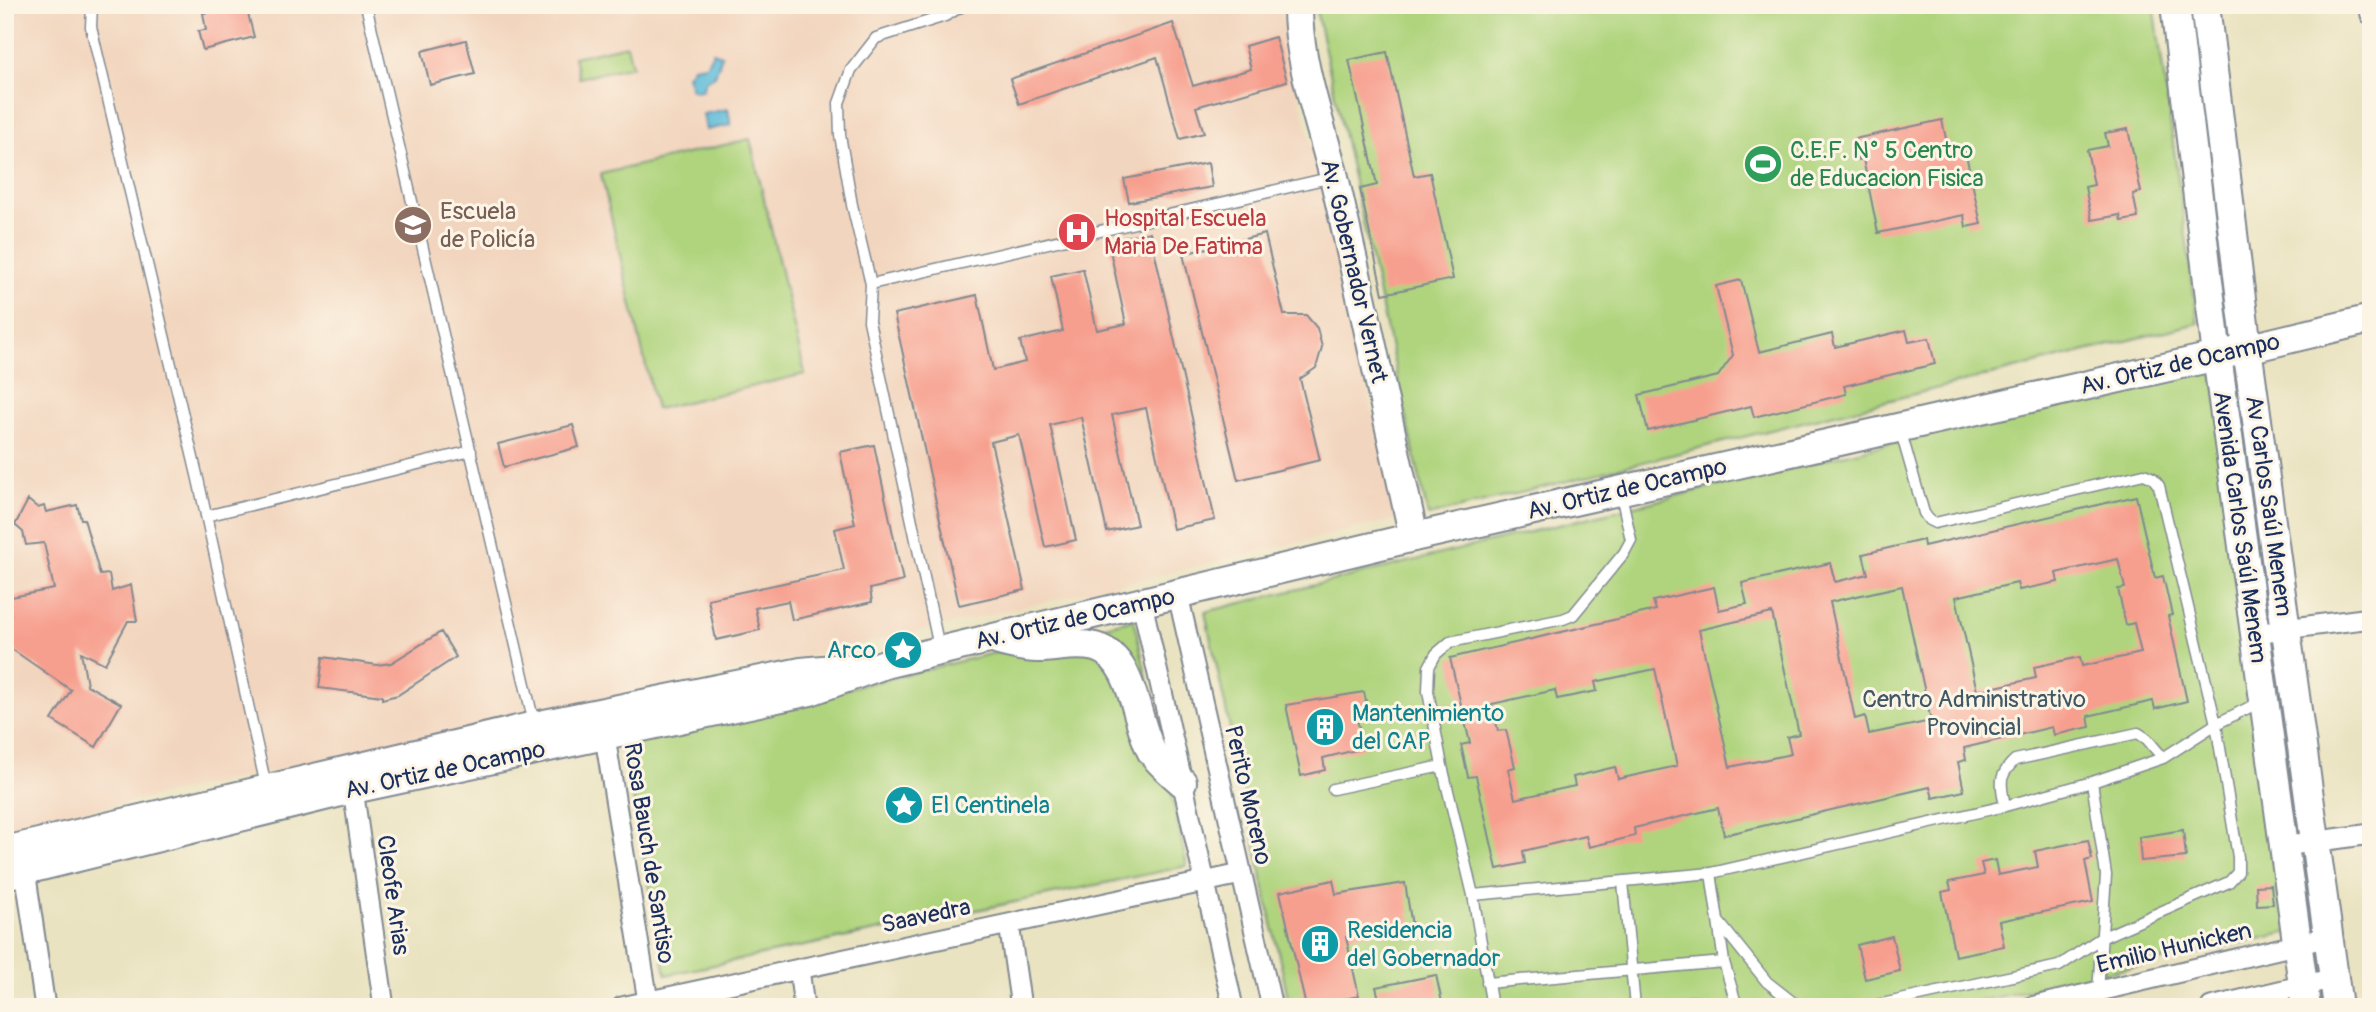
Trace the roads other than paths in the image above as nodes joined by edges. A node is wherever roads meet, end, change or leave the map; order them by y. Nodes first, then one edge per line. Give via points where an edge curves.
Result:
1 (92, 5) edge
2 (366, 5) edge
3 (964, 5) edge
4 (1298, 5) edge
5 (2175, 5) edge
6 (2205, 5) edge
7 (2369, 5) edge
8 (2371, 15) edge
9 (1334, 177) junction
10 (871, 284) junction
11 (2371, 319) edge
12 (2246, 348) junction
13 (2217, 356) junction
14 (1900, 428) junction
15 (471, 452) junction
16 (1620, 490) junction
17 (206, 516) junction
18 (1414, 537) junction
19 (1178, 595) junction
20 (1142, 603) junction
21 (2371, 618) edge
22 (2287, 629) junction
23 (2254, 633) junction
24 (990, 639) junction
25 (940, 651) junction
26 (2297, 696) junction
27 (2263, 701) junction
28 (2216, 724) junction
29 (603, 725) junction
30 (535, 726) junction
31 (2163, 758) junction
32 (1442, 766) junction
33 (1182, 782) junction
34 (2092, 782) junction
35 (267, 789) junction
36 (353, 789) junction
37 (1333, 789) dead end
38 (2005, 806) junction
39 (2371, 834) edge
40 (2315, 842) junction
41 (2283, 846) junction
42 (12, 865) edge
43 (1711, 873) junction
44 (1241, 874) junction
45 (1623, 882) junction
46 (1205, 883) junction
47 (1473, 895) junction
48 (1718, 920) junction
49 (1009, 924) junction
50 (2329, 937) junction
51 (2102, 938) junction
52 (2297, 944) junction
53 (1724, 962) junction
54 (799, 969) junction
55 (1633, 970) junction
56 (2335, 978) junction
57 (1487, 983) junction
58 (2305, 996) edge
59 (2099, 999) edge
60 (648, 1001) junction
61 (44, 1007) edge
62 (384, 1007) edge
63 (621, 1007) edge
64 (804, 1007) edge
65 (1021, 1007) edge
66 (1233, 1007) edge
67 (1272, 1007) edge
68 (1492, 1007) edge
69 (1635, 1007) edge
70 (1737, 1007) edge
71 (1798, 1007) edge
72 (1868, 1007) edge
73 (2031, 1007) edge
74 (2211, 1007) edge
75 (2338, 1007) edge

1 - 17 lane via 91,27
2 - 15 lane
3 - 10 lane via 945,16 876,38 851,70 838,103 852,205
4 - 9 main road, Av. Gobernador Vernet via 1300,36
5 - 13 main road, Avenida Carlos Saúl Menem
6 - 12 main road, Av Carlos Saúl Menem
7 - 8 street
9 - 10 lane
9 - 18 main road, Av. Gobernador Vernet
10 - 25 lane via 869,321
11 - 12 main road, Av. Ortiz de Ocampo
12 - 13 main road, Av. Ortiz de Ocampo
12 - 22 main road, Av Carlos Saúl Menem
13 - 14 main road, Av. Ortiz de Ocampo
13 - 23 main road, Avenida Carlos Saúl Menem
14 - 16 main road, Av. Ortiz de Ocampo
14 - 28 lane via 1924,513 1934,523 2144,474 2153,478 2159,486
15 - 17 lane
15 - 30 lane
16 - 18 main road, Av. Ortiz de Ocampo
16 - 32 lane via 1631,540 1573,614 1450,642 1436,654 1429,667 1428,691
17 - 35 lane
18 - 19 main road, Av. Ortiz de Ocampo
19 - 20 main road, Av. Ortiz de Ocampo
19 - 44 street, Perito Moreno
20 - 24 main road, Av. Ortiz de Ocampo
20 - 33 street
21 - 22 street
22 - 23 street
22 - 26 main road, Av Carlos Saúl Menem
23 - 27 main road, Avenida Carlos Saúl Menem
24 - 25 main road, Av. Ortiz de Ocampo
24 - 33 main road via 1035,648 1077,643 1112,656 1125,673 1154,755
25 - 29 main road, Av. Ortiz de Ocampo via 885,664 801,672
26 - 27 street
26 - 40 main road, Av Carlos Saúl Menem
27 - 28 lane
27 - 41 main road, Avenida Carlos Saúl Menem
28 - 31 lane
28 - 51 lane via 2238,872 2229,882
29 - 30 main road, Av. Ortiz de Ocampo
29 - 36 main road, Av. Ortiz de Ocampo
29 - 60 street, Rosa Bauch de Santiso
30 - 35 main road, Av. Ortiz de Ocampo
31 - 34 lane
31 - 38 lane via 2138,733 2015,760 2004,770 2001,781
32 - 37 lane
32 - 47 lane
33 - 46 street
34 - 38 lane
34 - 51 lane via 2106,875
35 - 42 main road, Av. Ortiz de Ocampo
36 - 42 main road, Av. Ortiz de Ocampo
36 - 62 street, Cleofe Arias
38 - 43 lane
39 - 40 street
40 - 41 street
40 - 50 main road, Av Carlos Saúl Menem
41 - 52 main road, Avenida Carlos Saúl Menem
42 - 61 street
43 - 45 lane
43 - 48 lane
44 - 46 street, Saavedra
44 - 67 street, Perito Moreno
45 - 47 lane
45 - 55 lane
46 - 49 street, Saavedra
46 - 66 street
47 - 57 lane
48 - 53 lane
48 - 71 lane via 1767,982
49 - 54 street, Saavedra
49 - 65 street
50 - 52 street, Emilio Hunicken
50 - 56 main road, Av Carlos Saúl Menem
51 - 59 lane
51 - 72 lane via 2059,966
52 - 58 main road, Avenida Carlos Saúl Menem
52 - 59 street, Emilio Hunicken
53 - 55 lane
53 - 70 lane
54 - 60 street, Saavedra
54 - 64 street
55 - 57 lane
55 - 69 lane
56 - 58 street
56 - 75 main road, Av Carlos Saúl Menem
57 - 68 lane
58 - 74 street
59 - 73 street, Emilio Hunicken
60 - 63 street, Saavedra

